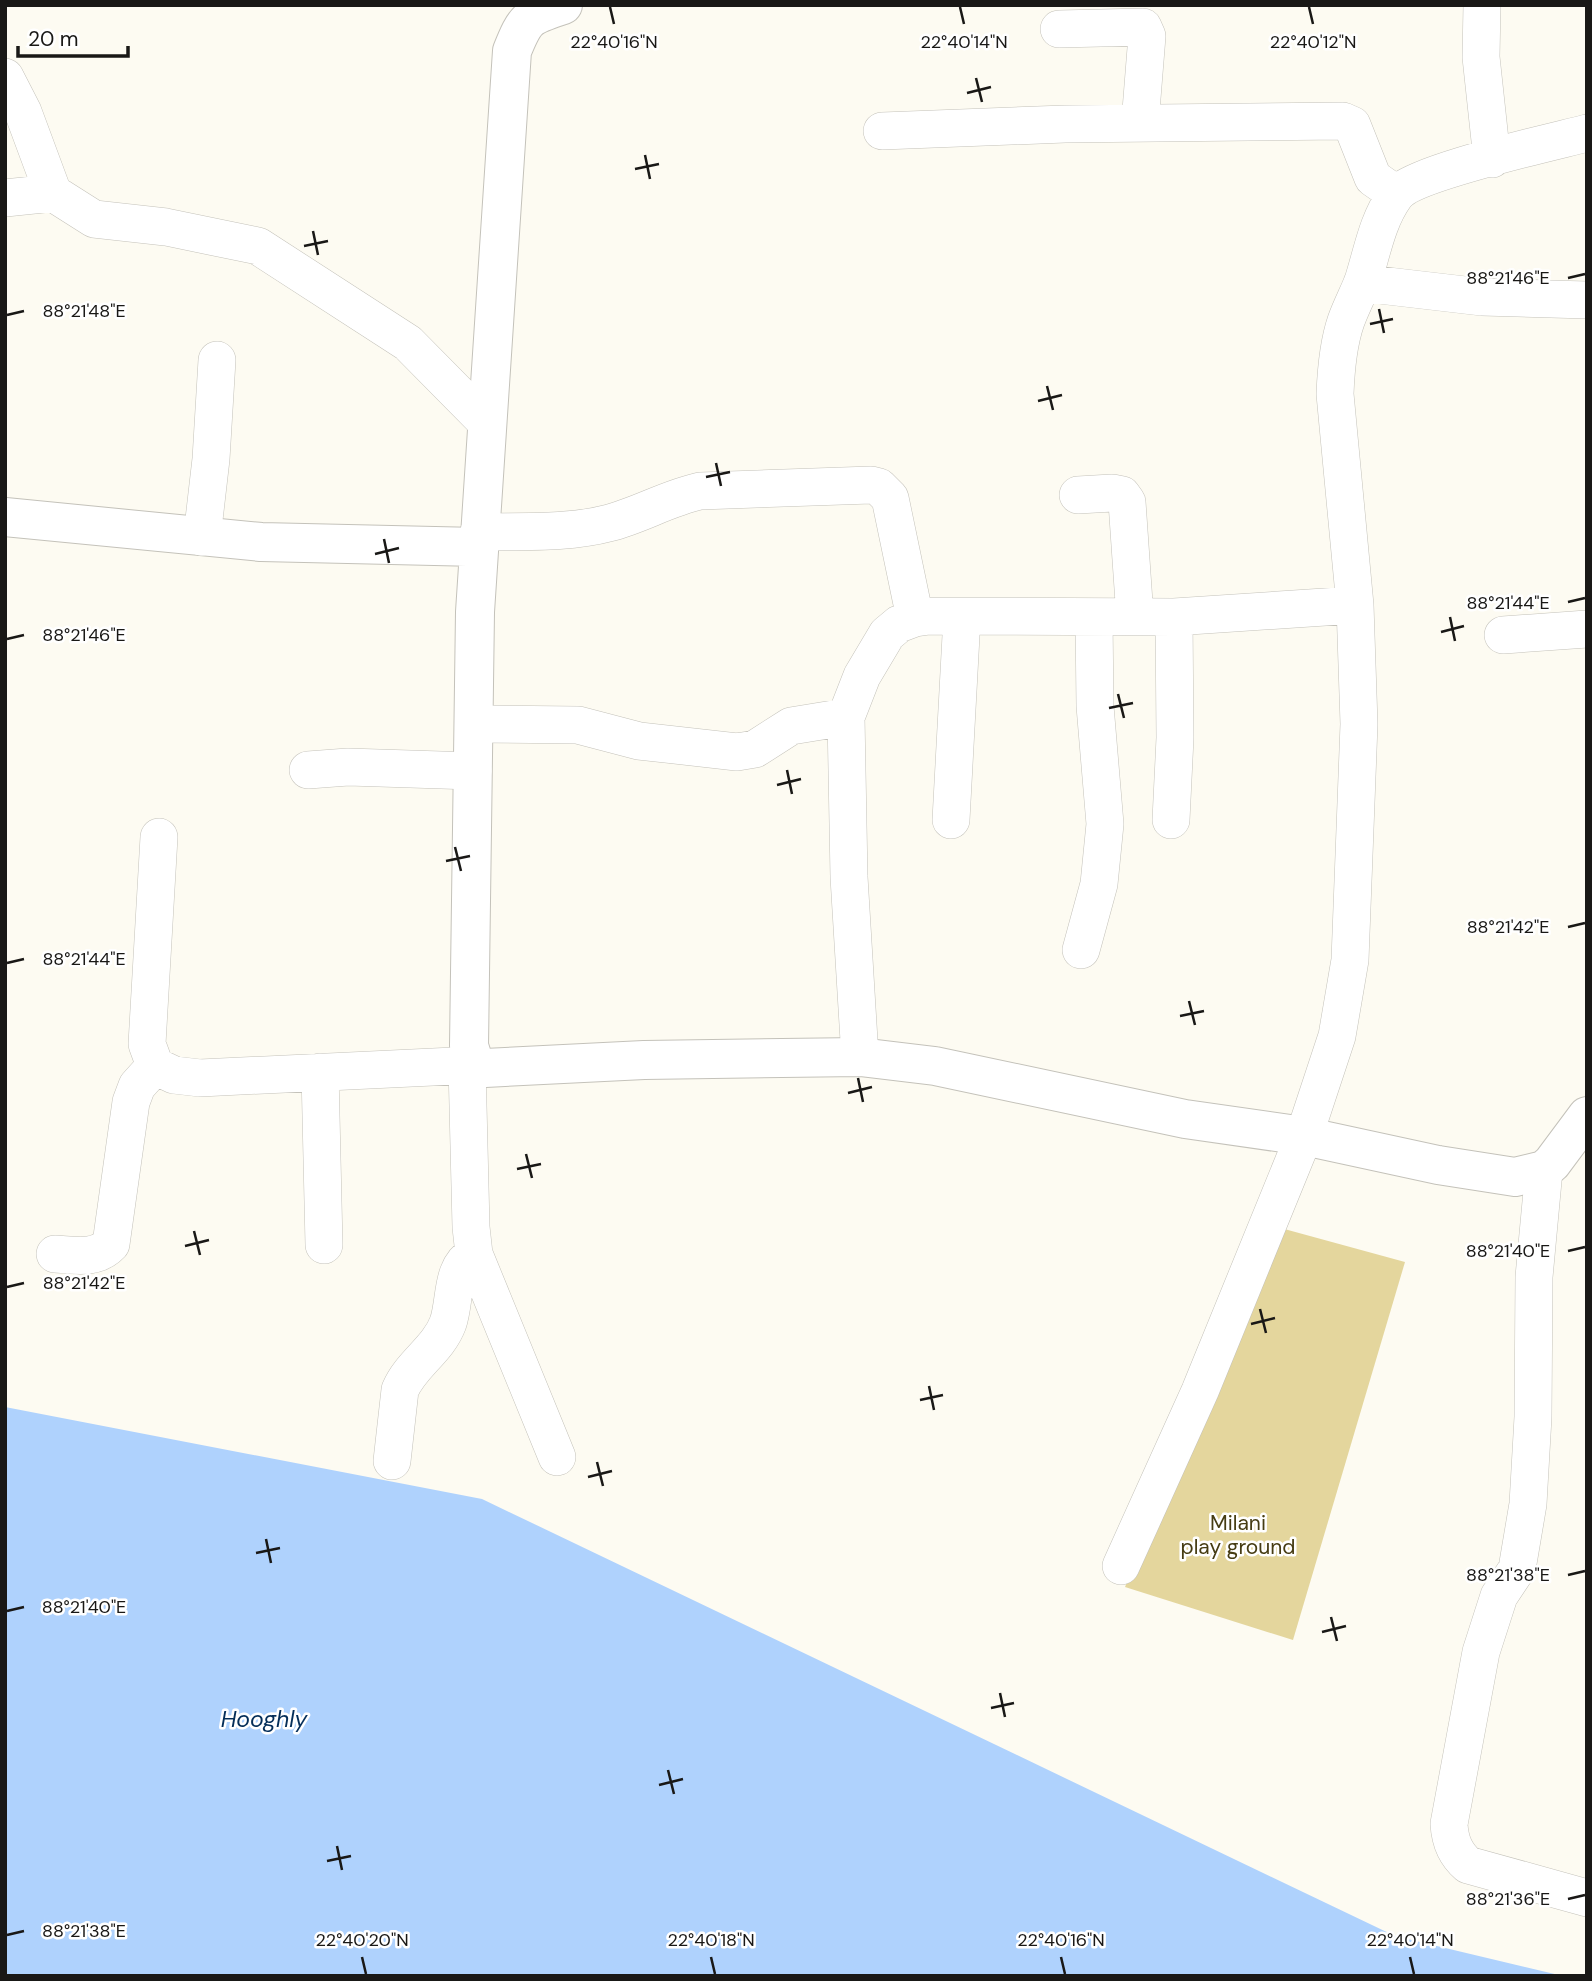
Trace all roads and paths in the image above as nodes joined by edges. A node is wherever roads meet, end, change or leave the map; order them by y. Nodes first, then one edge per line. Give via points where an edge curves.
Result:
1 (563, 5) edge
2 (1482, 5) edge
3 (1059, 29) dead end
4 (5, 77) edge
5 (1140, 123) junction
6 (883, 131) dead end
7 (1587, 133) edge
8 (1492, 159) junction
9 (52, 193) junction
10 (1396, 194) junction
11 (5, 198) edge
12 (1362, 283) junction
13 (1587, 300) edge
14 (217, 360) dead end
15 (486, 422) junction
16 (1078, 495) dead end
17 (5, 517) edge
18 (202, 537) junction
19 (478, 539) junction
20 (1355, 605) junction
21 (962, 617) junction
22 (1135, 617) junction
23 (1174, 617) junction
24 (915, 618) junction
25 (1094, 618) junction
26 (1587, 628) edge
27 (1503, 635) dead end
28 (846, 717) junction
29 (474, 724) junction
30 (308, 770) dead end
31 (473, 771) junction
32 (951, 820) dead end
33 (1171, 820) dead end
34 (159, 837) dead end
35 (1081, 950) dead end
36 (860, 1057) junction
37 (471, 1065) junction
38 (155, 1066) junction
39 (320, 1072) junction
40 (1587, 1116) edge
41 (1304, 1136) junction
42 (1544, 1170) junction
43 (324, 1245) dead end
44 (55, 1254) dead end
45 (474, 1254) junction
46 (557, 1457) dead end
47 (392, 1461) dead end
48 (1121, 1566) dead end
49 (1587, 1898) edge

1 - 15 street via 524,23 512,51
2 - 8 street via 1481,57
3 - 5 street via 1146,30
4 - 9 street via 23,111
5 - 6 street
5 - 10 street via 1347,121 1373,178
7 - 8 street
8 - 10 street via 1408,185
9 - 11 street
9 - 15 street via 94,219 166,227 258,246 408,343
10 - 12 street via 1380,225
12 - 13 street via 1482,297
12 - 20 street via 1346,321 1335,394
14 - 18 street
15 - 19 street
16 - 22 street via 1112,493 1127,502
17 - 18 street
18 - 19 street via 261,542
19 - 24 street via 607,524 700,491 870,485 890,498
19 - 29 street
20 - 23 street
20 - 41 street via 1359,724 1350,960 1337,1036
21 - 24 street
21 - 25 street
21 - 32 street
22 - 23 street
22 - 25 street
23 - 33 street
24 - 28 street via 899,624 880,645
25 - 35 street via 1095,706 1105,824 1099,884
26 - 27 street
28 - 29 street via 791,726 755,749 737,752 639,741 578,725
28 - 36 street via 849,877
29 - 31 street
30 - 31 street
31 - 37 street
34 - 38 street via 147,1044
36 - 37 street
36 - 41 street via 935,1066 1185,1119
37 - 39 street
37 - 45 street
38 - 39 street via 174,1075 200,1078
38 - 44 street via 137,1086 131,1102 111,1244 92,1255
39 - 43 street
40 - 42 street
41 - 42 street via 1505,1177
41 - 48 street via 1200,1391
42 - 49 street via 1534,1277 1528,1504 1517,1569 1499,1596 1481,1652 1449,1824 1458,1854 1468,1865
45 - 46 street
45 - 47 street via 459,1267 441,1338 404,1379

